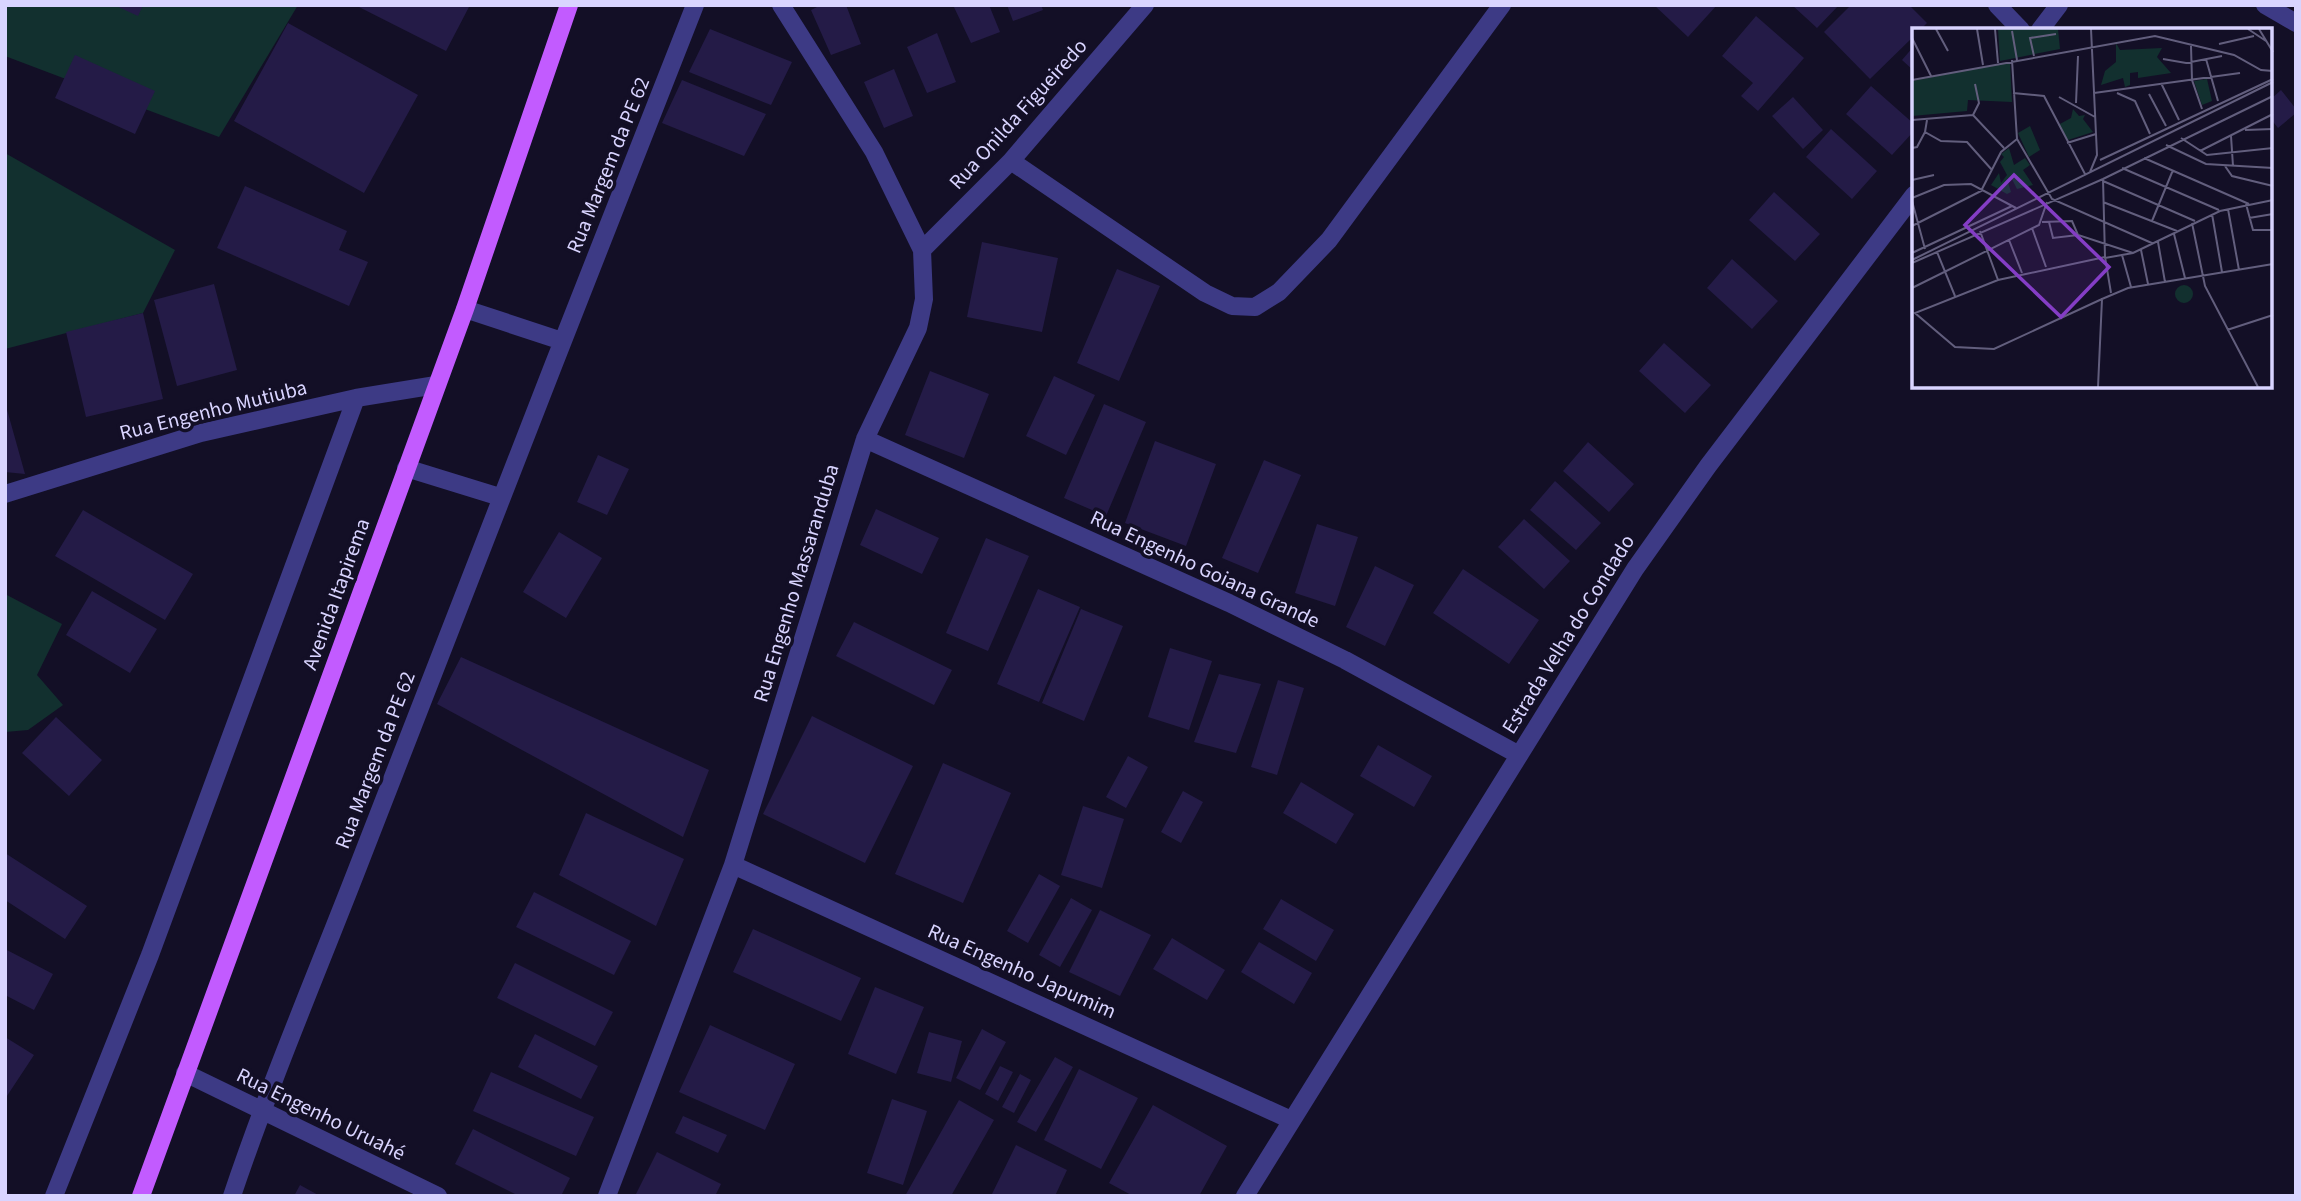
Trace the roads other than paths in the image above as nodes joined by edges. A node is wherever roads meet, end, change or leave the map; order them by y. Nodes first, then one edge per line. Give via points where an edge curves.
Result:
1 (569, 5) edge
2 (695, 5) edge
3 (781, 5) edge
4 (1144, 5) edge
5 (1502, 5) edge
6 (1997, 5) edge
7 (2059, 5) edge
8 (2265, 5) edge
9 (2296, 23) edge
10 (2019, 28) edge
11 (2042, 28) edge
12 (1011, 161) junction
13 (1912, 198) edge
14 (922, 250) junction
15 (465, 309) junction
16 (562, 341) junction
17 (436, 385) junction
18 (356, 398) junction
19 (865, 439) junction
20 (406, 468) junction
21 (5, 494) edge
22 (500, 497) junction
23 (1519, 755) junction
24 (733, 865) junction
25 (185, 1073) junction
26 (261, 1110) junction
27 (1292, 1119) junction
28 (54, 1196) edge
29 (141, 1196) edge
30 (232, 1196) edge
31 (438, 1196) edge
32 (607, 1196) edge
33 (1245, 1196) edge

1 - 15 main road, Avenida Itapirema
2 - 16 street, Rua Margem da PE 62
3 - 14 street, Rua Engenho Massaranduba via 874,152
4 - 12 street, Rua Onilda Figueiredo
5 - 12 street via 1329,240 1279,292 1255,307 1232,306 1205,293
6 - 10 street
7 - 11 street
8 - 9 street
12 - 14 street, Rua Onilda Figueiredo
13 - 23 street, Estrada Velha do Condado via 1635,569
14 - 19 street, Rua Engenho Massaranduba via 924,299 918,328
15 - 16 street
15 - 17 main road, Avenida Itapirema
16 - 22 street, Rua Margem da PE 62
17 - 18 street, Rua Engenho Mutiuba
17 - 20 main road, Avenida Itapirema
18 - 21 street, Rua Engenho Mutiuba via 201,433
18 - 28 street via 150,954
19 - 23 street, Rua Engenho Goiana Grande via 1299,637
19 - 24 street, Rua Engenho Massaranduba
20 - 22 street
20 - 25 main road, Avenida Itapirema
22 - 26 street, Rua Margem da PE 62
23 - 27 street, Estrada Velha do Condado
24 - 27 street, Rua Engenho Japumim
24 - 32 street, Rua Engenho Massaranduba
25 - 26 street, Rua Engenho Uruahé
25 - 29 main road, Avenida Itapirema
26 - 30 street, Rua Margem da PE 62
26 - 31 street, Rua Engenho Uruahé
27 - 33 street, Estrada Velha do Condado

